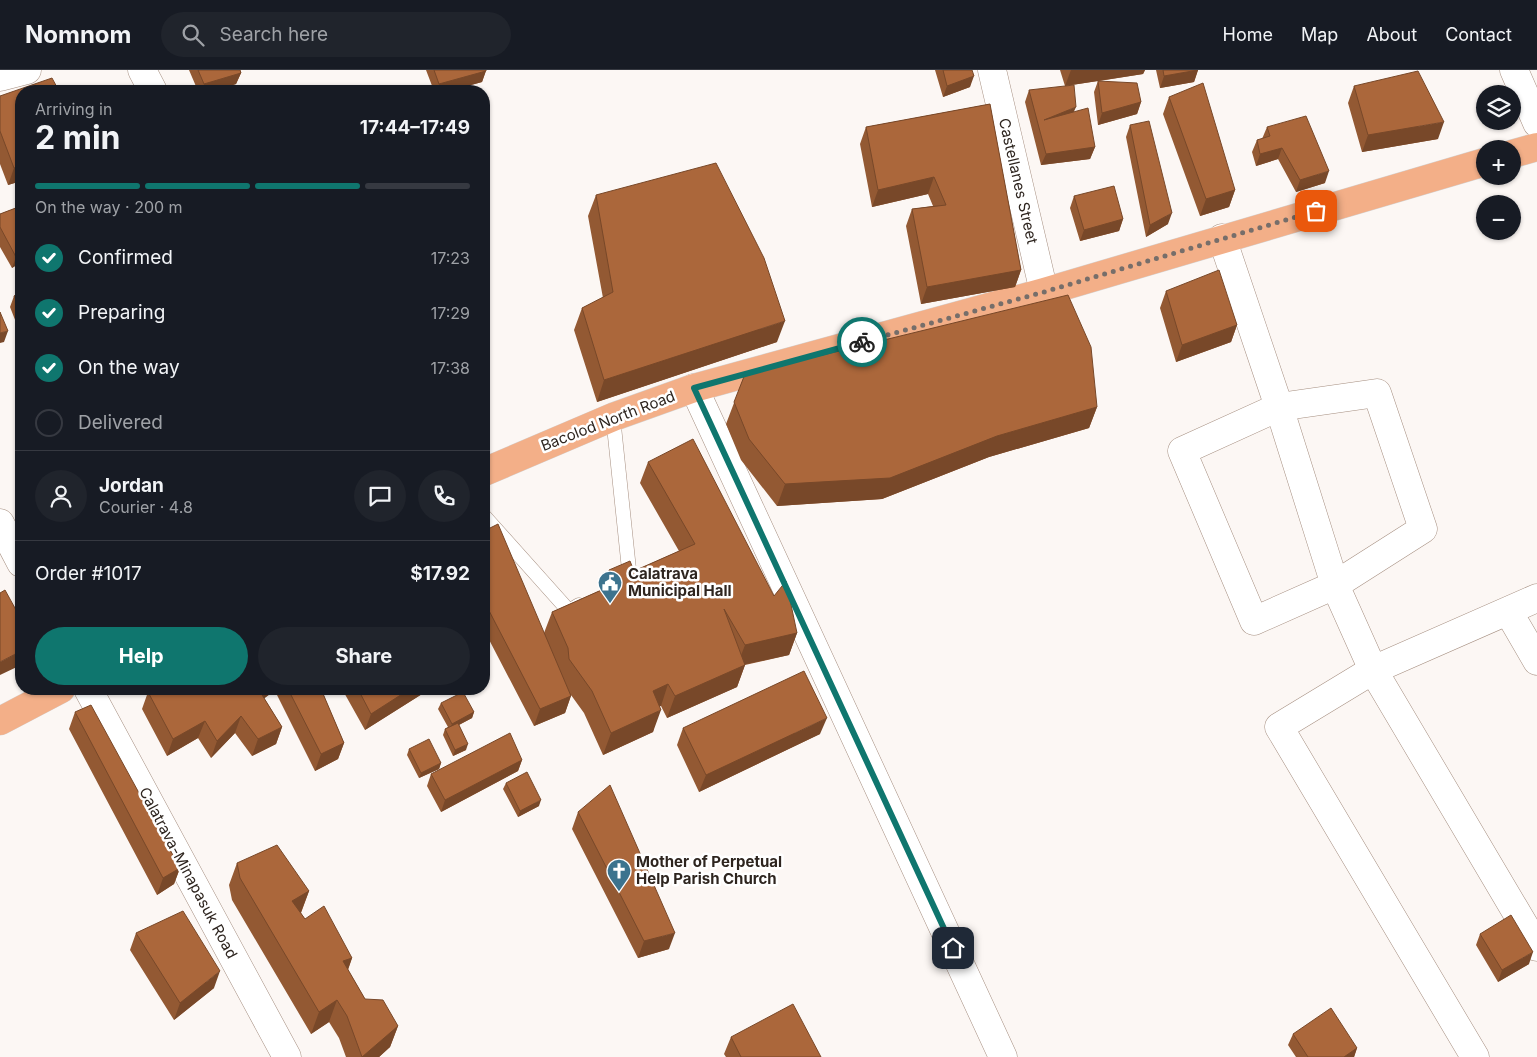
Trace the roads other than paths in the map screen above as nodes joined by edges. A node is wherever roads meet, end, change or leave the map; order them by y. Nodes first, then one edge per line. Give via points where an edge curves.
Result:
1 (27, 70) edge
2 (142, 70) edge
3 (992, 70) edge
4 (1514, 70) edge
5 (0, 77) edge
6 (150, 85) edge
7 (1537, 123) edge
8 (1537, 147) edge
9 (1521, 151) edge
10 (1476, 165) edge
11 (1222, 238) junction
12 (1044, 292) junction
13 (694, 388) junction
14 (1279, 407) junction
15 (613, 417) junction
16 (490, 469) edge
17 (0, 523) edge
18 (490, 523) edge
19 (15, 552) edge
20 (622, 583) edge
21 (1335, 585) junction
22 (593, 597) edge
23 (1537, 598) edge
24 (1508, 611) junction
25 (1537, 660) edge
26 (1374, 670) junction
27 (50, 695) edge
28 (91, 695) edge
29 (0, 721) edge
30 (1537, 946) edge
31 (287, 1057) edge
32 (1003, 1057) edge
33 (1475, 1057) edge

1 - 5 street
2 - 6 street
3 - 12 street, Castellanes Street
4 - 7 street
8 - 9 highway
10 - 11 highway, Bacolod North Road
11 - 12 highway, Bacolod North Road
11 - 14 street
12 - 13 highway, Bacolod North Road
13 - 15 highway, Bacolod North Road
13 - 32 street
14 - 21 street
14 - 21 street via 1378,393 1423,529
14 - 21 street via 1182,451 1254,621
15 - 16 highway, Bacolod North Road
15 - 20 lane via 632,579
17 - 19 street
18 - 22 lane via 569,611
21 - 26 street
23 - 24 street
24 - 25 street
24 - 26 street
26 - 30 street
26 - 33 street via 1279,727
27 - 29 highway
28 - 31 street, Calatrava-Minapasuk Road

